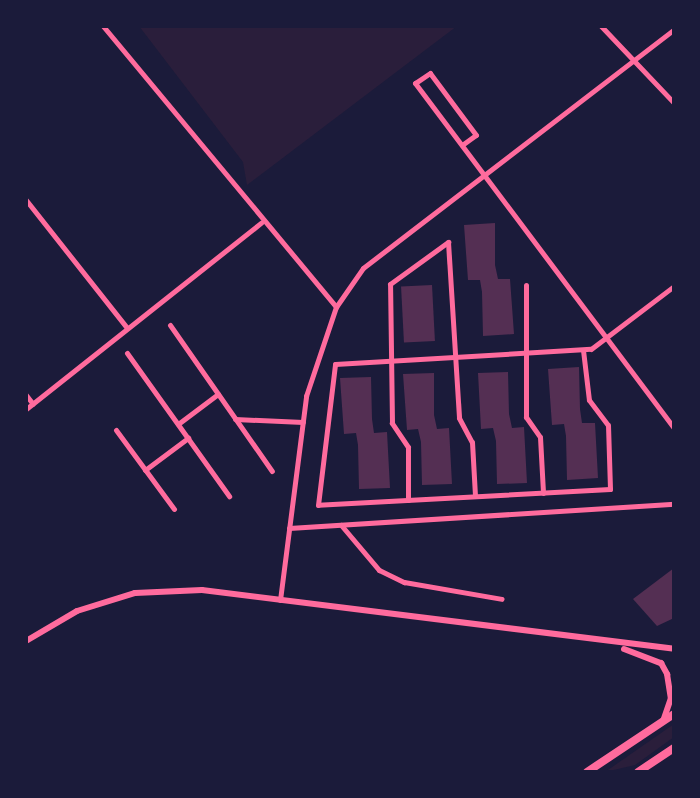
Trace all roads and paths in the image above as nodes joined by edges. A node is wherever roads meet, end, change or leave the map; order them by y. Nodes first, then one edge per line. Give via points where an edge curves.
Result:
1 (103, 26) edge
2 (601, 26) edge
3 (674, 29) edge
4 (629, 63) junction
5 (674, 103) edge
6 (462, 145) junction
7 (484, 175) junction
8 (26, 200) edge
9 (261, 223) junction
10 (526, 285) dead end
11 (674, 286) edge
12 (336, 307) junction
13 (170, 325) dead end
14 (127, 328) junction
15 (606, 338) junction
16 (583, 350) junction
17 (127, 353) dead end
18 (525, 353) junction
19 (455, 357) junction
20 (391, 361) junction
21 (218, 394) junction
22 (26, 395) edge
23 (33, 404) junction
24 (26, 409) edge
25 (235, 419) junction
26 (303, 422) junction
27 (178, 424) junction
28 (674, 428) edge
29 (116, 430) dead end
30 (188, 438) junction
31 (145, 470) junction
32 (272, 471) dead end
33 (543, 493) junction
34 (229, 496) dead end
35 (475, 496) junction
36 (408, 500) junction
37 (674, 504) edge
38 (174, 509) dead end
39 (341, 525) junction
40 (289, 528) junction
41 (502, 598) dead end
42 (280, 600) junction
43 (26, 641) edge
44 (616, 646) junction
45 (674, 649) edge
46 (674, 714) edge
47 (663, 722) junction
48 (674, 748) edge
49 (587, 772) edge
50 (639, 772) edge

1 - 9 street
2 - 4 street
3 - 4 street
4 - 5 street
4 - 7 street
6 - 6 street via 415,83 430,73 476,135
6 - 7 street
7 - 12 street via 363,268
7 - 15 street
8 - 14 street
9 - 12 street
9 - 14 street
10 - 18 street
11 - 15 street
12 - 26 street via 317,350
13 - 21 street
14 - 23 street
15 - 16 street
15 - 28 street
16 - 18 street
16 - 33 street via 589,400 608,425 610,489
17 - 27 street
18 - 19 street
18 - 33 street via 526,416 540,437
19 - 20 street
19 - 20 street via 448,242 390,284
19 - 35 street via 459,418 472,442
20 - 36 street via 392,423 408,447
20 - 36 street via 335,364 318,505
21 - 25 street
21 - 27 street
22 - 23 street
23 - 24 street
25 - 26 street
25 - 32 street
26 - 40 street
27 - 30 street
29 - 31 street
30 - 31 street
30 - 34 street
31 - 38 street
33 - 35 street
35 - 36 street
37 - 39 street
39 - 40 street
39 - 41 street via 379,569 404,582
40 - 42 street
42 - 43 street via 201,590 135,593 77,611
42 - 44 street
44 - 45 street
44 - 47 street via 660,663 667,674 671,698
46 - 47 main road
47 - 49 main road
48 - 50 main road

